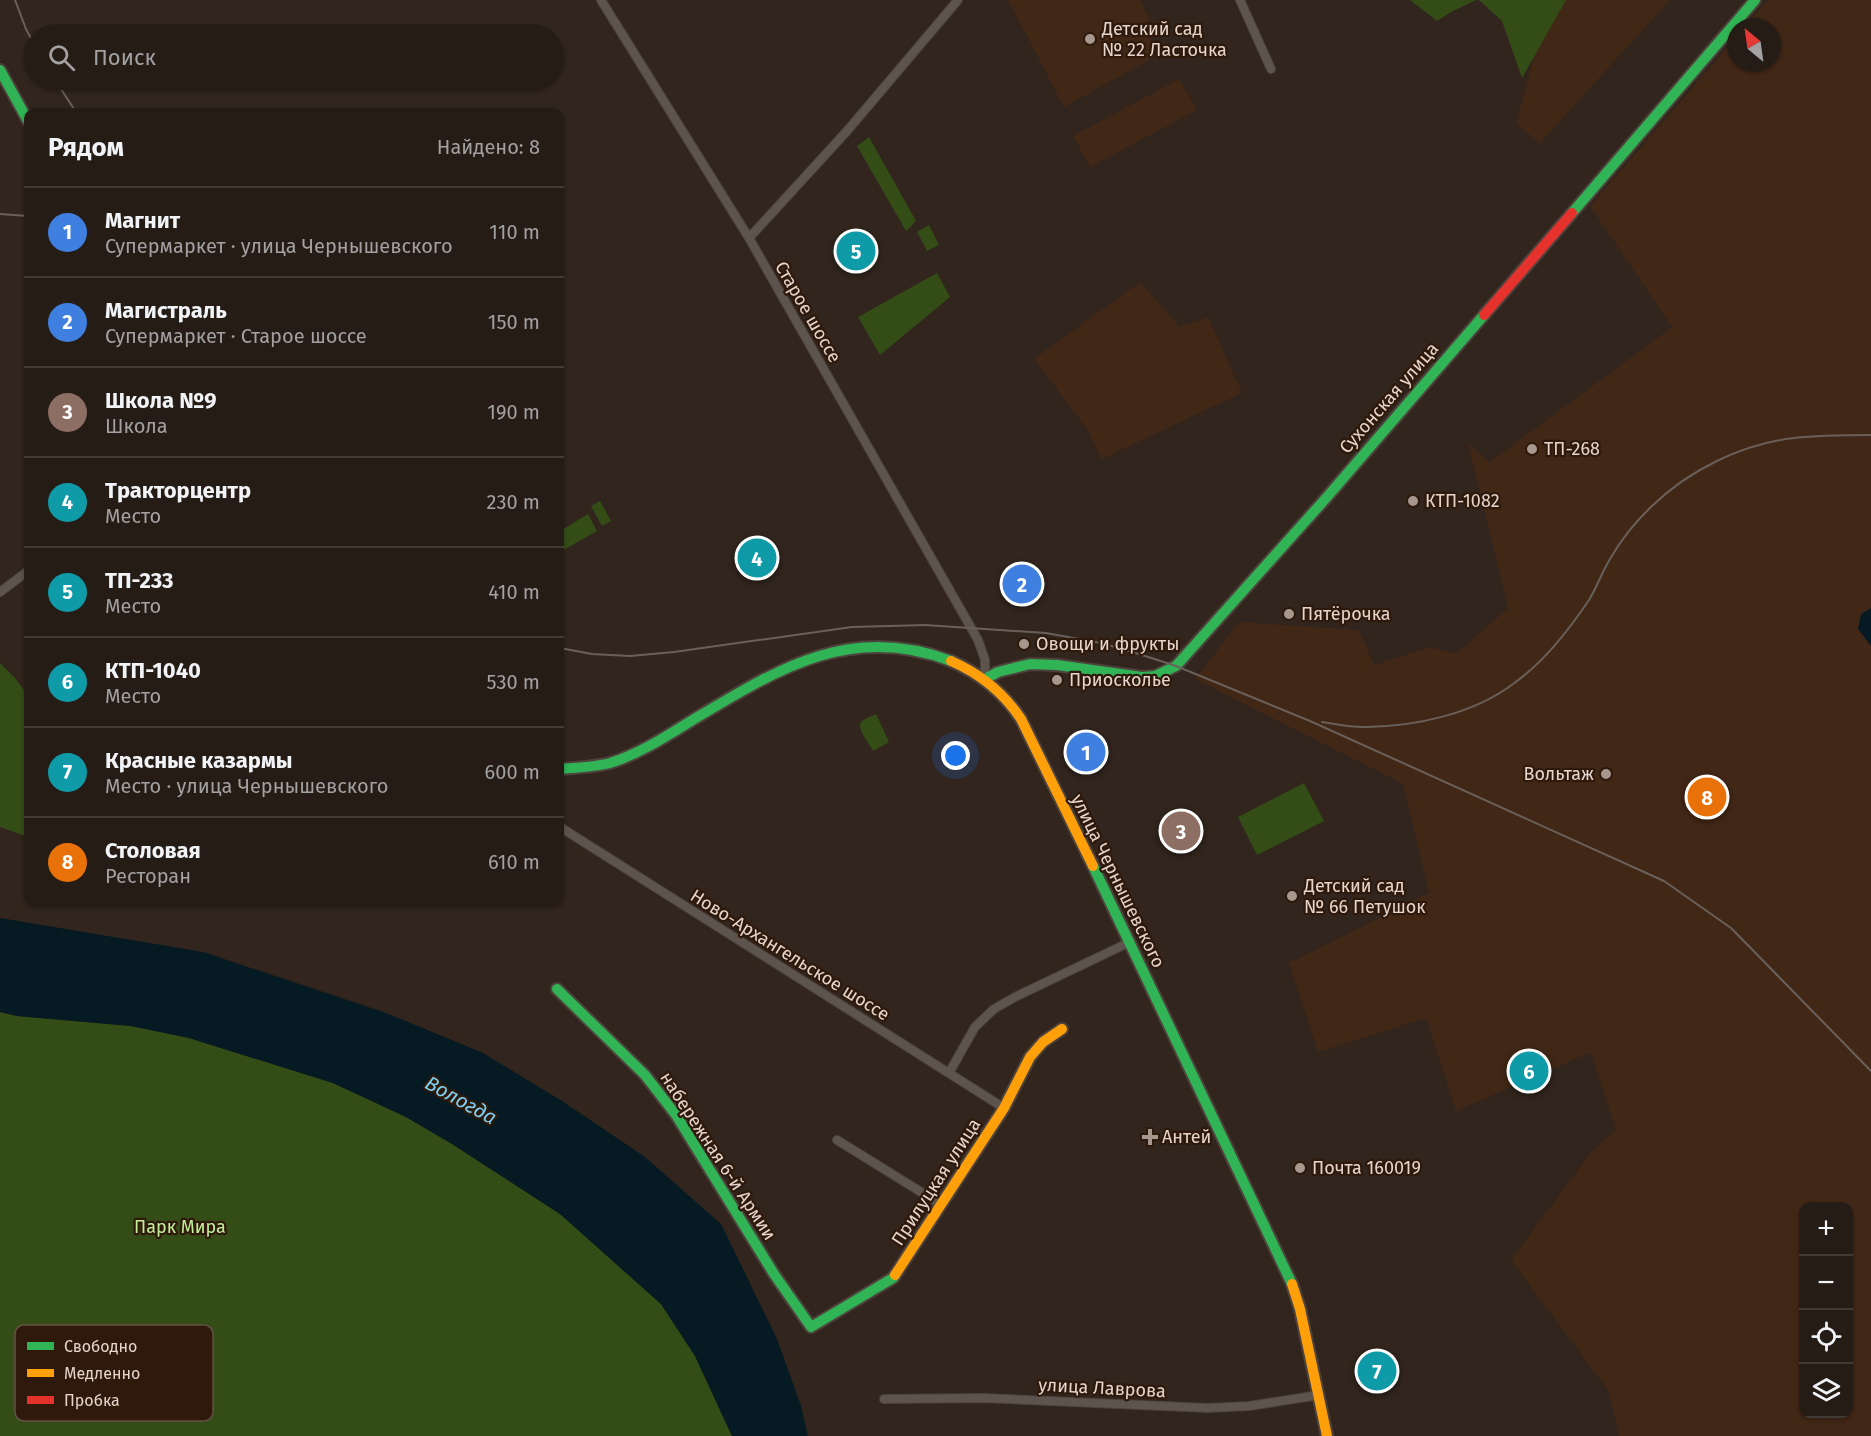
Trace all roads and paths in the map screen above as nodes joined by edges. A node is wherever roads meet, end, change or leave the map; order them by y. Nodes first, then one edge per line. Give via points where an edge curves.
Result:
1 (601, 0) edge
2 (958, 0) edge
3 (1240, 0) edge
4 (1755, 0) edge
5 (1271, 69) dead end
6 (0, 70) edge
7 (24, 115) edge
8 (749, 238) junction
9 (24, 574) edge
10 (0, 592) edge
11 (985, 679) junction
12 (564, 769) edge
13 (564, 830) edge
14 (1130, 942) junction
15 (557, 989) dead end
16 (1062, 1029) dead end
17 (949, 1073) junction
18 (1004, 1108) junction
19 (837, 1140) dead end
20 (942, 1205) junction
21 (811, 1327) joint
22 (1318, 1395) junction
23 (884, 1399) dead end
24 (1327, 1436) edge

1 - 8 street, Старое шоссе
2 - 8 street via 847,131
3 - 5 street
4 - 11 street, Сухонская улица via 1327,497 1176,666 1155,676 1142,677 1030,664
6 - 7 street
8 - 11 street, Старое шоссе via 978,640 985,660
9 - 10 street
11 - 12 street, улица Чернышевского via 957,663 908,648 867,646 830,651 771,674 634,754 608,763
11 - 14 street, улица Чернышевского via 1002,693 1021,719
13 - 17 street, Ново-Архангельское шоссе
14 - 17 street via 994,1009 975,1027
14 - 22 street, улица Чернышевского via 1291,1280
15 - 21 street, набережная 6-й Армии via 645,1075 676,1114
16 - 18 street, Прилуцкая улица via 1030,1057
17 - 18 street, Ново-Архангельское шоссе
18 - 20 street, Прилуцкая улица
19 - 20 street
20 - 21 street, Прилуцкая улица via 893,1278
22 - 23 street, улица Лаврова via 1208,1408 984,1398
22 - 24 street, улица Чернышевского

